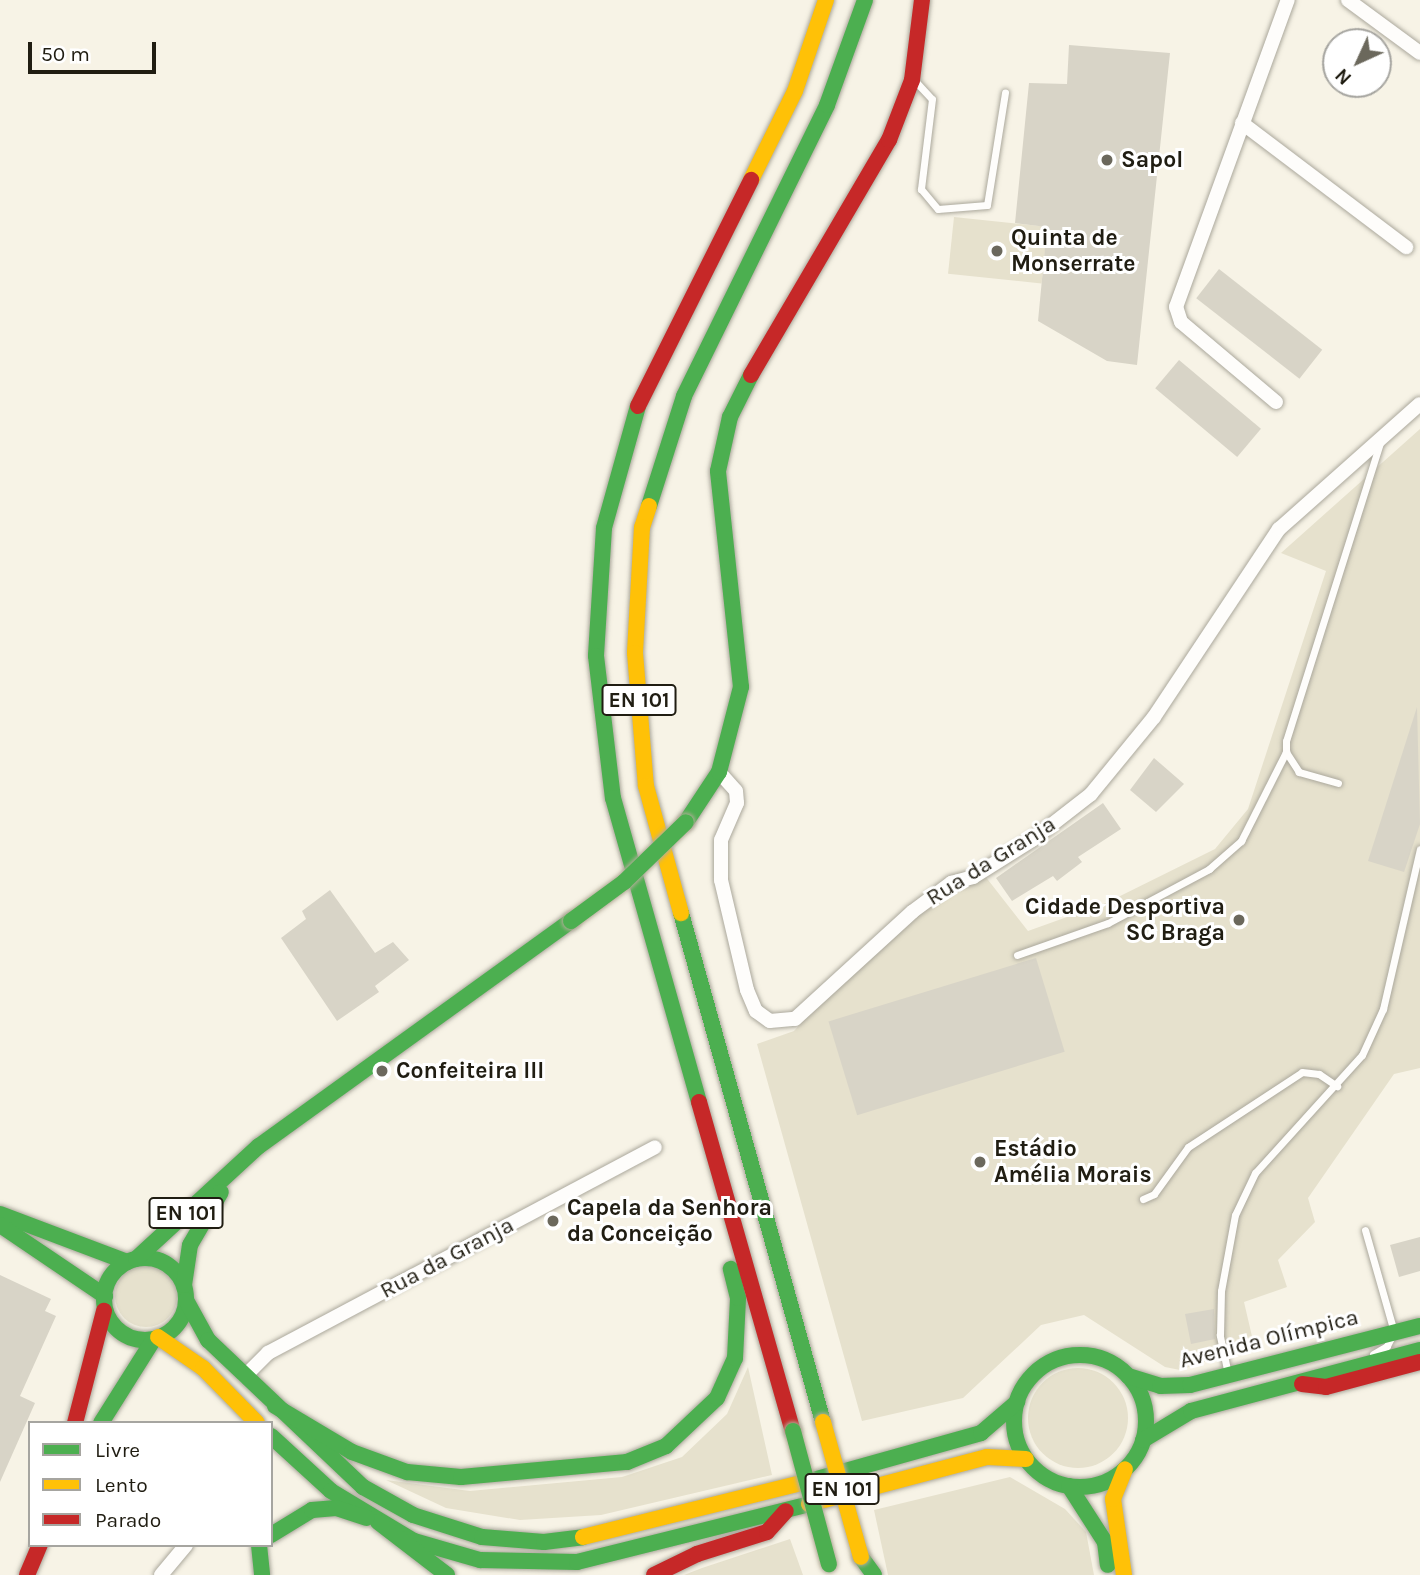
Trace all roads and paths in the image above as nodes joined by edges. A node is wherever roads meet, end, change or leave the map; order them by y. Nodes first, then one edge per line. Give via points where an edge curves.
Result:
1 (826, 0) edge
2 (865, 0) edge
3 (922, 0) edge
4 (1288, 0) edge
5 (1348, 0) edge
6 (1420, 52) edge
7 (912, 80) junction
8 (1005, 92) dead end
9 (1242, 123) junction
10 (1406, 247) dead end
11 (1276, 402) dead end
12 (1420, 404) edge
13 (1385, 430) junction
14 (1286, 752) junction
15 (719, 772) junction
16 (1338, 783) dead end
17 (1420, 849) edge
18 (1017, 955) dead end
19 (685, 1061) junction
20 (1337, 1086) junction
21 (654, 1147) dead end
22 (237, 1167) junction
23 (1143, 1199) dead end
24 (0, 1214) edge
25 (0, 1225) edge
26 (1365, 1230) dead end
27 (132, 1260) junction
28 (185, 1293) junction
29 (104, 1303) junction
30 (1420, 1326) edge
31 (1394, 1332) junction
32 (156, 1338) junction
33 (1420, 1348) edge
34 (1420, 1362) edge
35 (1228, 1375) junction
36 (245, 1376) junction
37 (1128, 1376) junction
38 (1302, 1384) junction
39 (1017, 1402) junction
40 (275, 1406) junction
41 (75, 1421) edge
42 (102, 1421) edge
43 (253, 1421) edge
44 (273, 1438) edge
45 (1143, 1440) junction
46 (1026, 1459) junction
47 (1125, 1469) junction
48 (1069, 1486) junction
49 (786, 1511) junction
50 (378, 1522) junction
51 (273, 1534) edge
52 (39, 1547) edge
53 (184, 1547) edge
54 (258, 1547) edge
55 (861, 1557) junction
56 (828, 1571) edge
57 (27, 1575) edge
58 (161, 1575) edge
59 (262, 1575) edge
60 (447, 1575) edge
61 (654, 1575) edge
62 (866, 1575) edge
63 (874, 1575) edge
64 (1109, 1575) edge
65 (1124, 1575) edge

1 - 19 main road, EN 101 via 794,91 637,409 604,528 596,656 613,798
2 - 55 main road, EN 101, bridge via 827,105 684,396 642,527 635,653 646,786
3 - 7 main road, EN 101
4 - 9 street
5 - 6 street
7 - 8 lane via 927,88 932,99 921,189 938,209 987,205
7 - 15 main road, EN 101 via 889,140 772,335 730,416 718,471 741,687
9 - 10 street
9 - 11 street via 1176,306 1181,321
12 - 13 street, Rua da Granja
13 - 14 lane via 1288,731
13 - 15 street, Rua da Granja via 1279,529 1154,717 1091,794 1032,840 973,877 951,883 912,912 795,1019 770,1021 756,1011 747,990 721,880 721,841 737,803 736,791
14 - 16 lane via 1299,772
14 - 18 lane via 1241,841 1209,869 1108,923
15 - 22 main road, EN 101, bridge via 686,822 624,882
17 - 20 lane via 1383,1009 1362,1055
19 - 40 main road via 685,1093 738,1298 735,1358 717,1398 695,1424 666,1446 627,1462 461,1477 407,1472 352,1451
19 - 56 main road, EN 101, bridge via 793,1432
20 - 23 lane via 1319,1074 1302,1072 1188,1147 1154,1194
20 - 35 lane via 1255,1173 1235,1215 1221,1291 1220,1335
21 - 36 street, Rua da Granja via 268,1353
22 - 27 main road, EN 101
22 - 28 main road, EN 101 via 190,1245
24 - 27 main road
25 - 29 main road
26 - 31 lane
27 - 28 main road via 169,1265
27 - 29 main road via 110,1276
28 - 32 main road via 177,1325
28 - 36 main road via 208,1340
29 - 32 main road via 122,1332
29 - 41 main road
30 - 31 main road, Avenida Olímpica
31 - 33 lane
31 - 35 main road, Avenida Olímpica
31 - 38 lane via 1387,1346 1318,1371
32 - 42 main road
32 - 43 main road via 203,1368
33 - 38 main road
34 - 38 main road via 1326,1387
35 - 37 main road, Avenida Olímpica via 1160,1386
36 - 40 main road
37 - 39 main road, Avenida Olímpica via 1088,1355 1058,1359 1032,1375
37 - 45 main road via 1143,1401
38 - 45 main road via 1191,1411
39 - 40 main road, Avenida Olímpica via 981,1433 928,1450 622,1531 544,1542 482,1537 413,1515 363,1487
39 - 46 main road via 1015,1432
44 - 50 main road via 331,1491
45 - 47 main road
46 - 48 main road via 1041,1474
46 - 49 main road via 987,1457
47 - 48 main road via 1105,1482
47 - 65 main road via 1113,1499
48 - 64 main road via 1105,1542
49 - 50 main road via 613,1555 535,1565 456,1553
49 - 61 main road via 767,1532 697,1554
50 - 51 main road via 336,1508 312,1510
50 - 60 main road
52 - 57 main road
53 - 58 street
54 - 59 main road
55 - 62 main road, EN 101
55 - 63 main road

